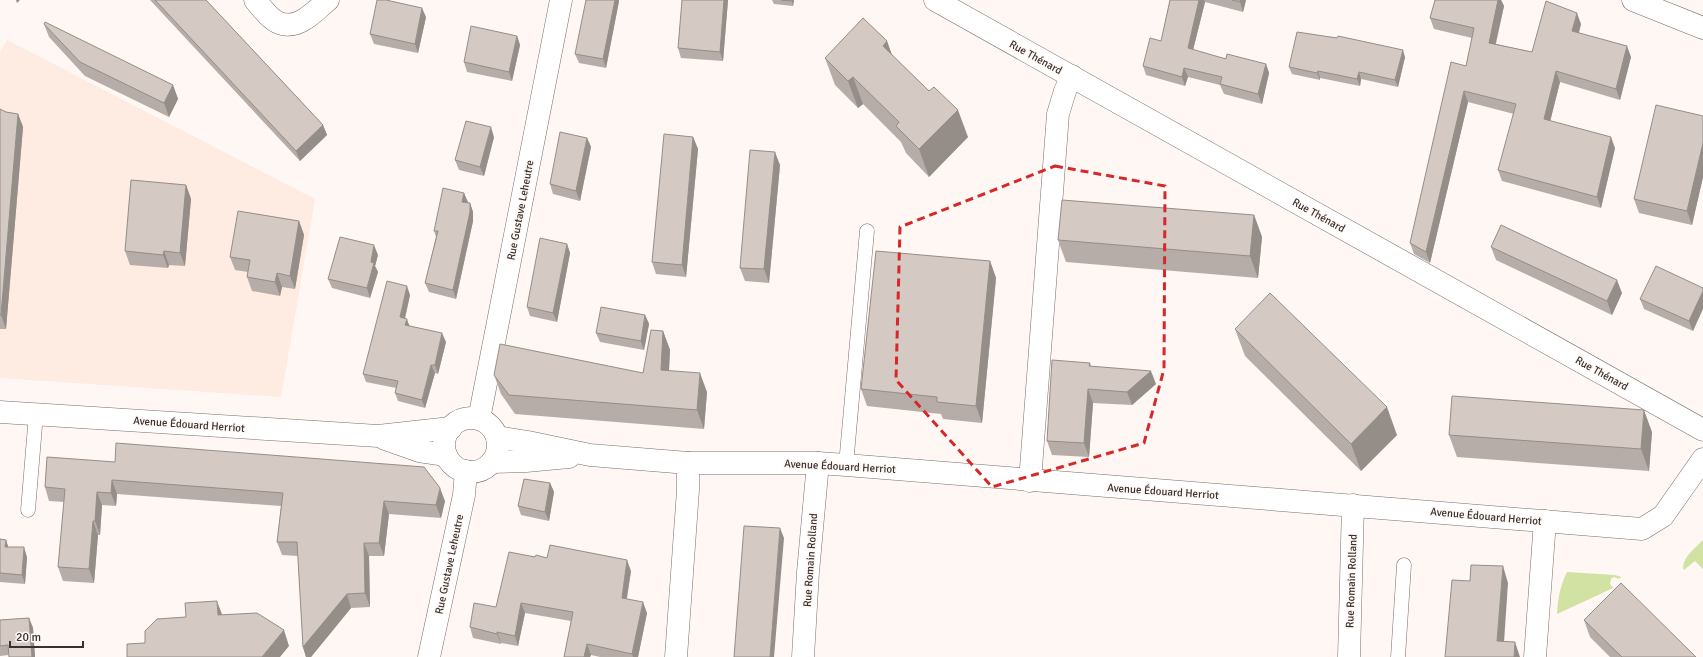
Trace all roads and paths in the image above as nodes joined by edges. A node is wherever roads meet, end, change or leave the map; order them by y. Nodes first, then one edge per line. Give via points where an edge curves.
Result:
1 (255, 0) edge
2 (328, 0) edge
3 (561, 0) edge
4 (935, 0) edge
5 (1633, 0) edge
6 (1703, 28) edge
7 (1072, 76) junction
8 (867, 231) dead end
9 (0, 412) edge
10 (36, 414) junction
11 (479, 419) junction
12 (451, 428) junction
13 (1703, 430) edge
14 (378, 436) junction
15 (497, 437) junction
16 (446, 455) junction
17 (590, 455) junction
18 (1703, 459) edge
19 (492, 462) junction
20 (688, 463) junction
21 (818, 463) junction
22 (846, 465) junction
23 (466, 471) junction
24 (1030, 481) junction
25 (1353, 505) junction
26 (28, 510) dead end
27 (1545, 521) junction
28 (1404, 565) dead end
29 (429, 657) edge
30 (676, 657) edge
31 (803, 657) edge
32 (1349, 657) edge
33 (1398, 657) edge
34 (1535, 657) edge

1 - 2 street via 276,22 287,26 304,21
3 - 11 street, Rue Gustave Leheutre
4 - 7 street, Rue Thénard
5 - 6 street
7 - 13 street, Rue Thénard
7 - 24 street via 1058,114
8 - 22 lane
9 - 10 street, Avenue Édouard Herriot
10 - 14 street, Avenue Édouard Herriot
10 - 26 lane
11 - 12 street via 464,419
11 - 15 street via 494,429
12 - 14 street
12 - 16 street via 445,441
14 - 16 street via 419,451
15 - 17 street, Avenue Édouard Herriot
15 - 19 street via 498,446
16 - 23 street via 451,463
17 - 19 street, Avenue Édouard Herriot via 526,462
17 - 20 street, Avenue Édouard Herriot
18 - 27 street, Avenue Édouard Herriot via 1662,516 1642,529
19 - 23 street via 481,470
20 - 21 street, Avenue Édouard Herriot
20 - 30 street
21 - 22 street, Avenue Édouard Herriot
21 - 31 street, Rue Romain Rolland
22 - 24 street, Avenue Édouard Herriot
23 - 29 street, Rue Gustave Leheutre via 464,495
24 - 25 street, Avenue Édouard Herriot
25 - 27 street, Avenue Édouard Herriot
25 - 32 street, Rue Romain Rolland
27 - 34 street
28 - 33 lane

